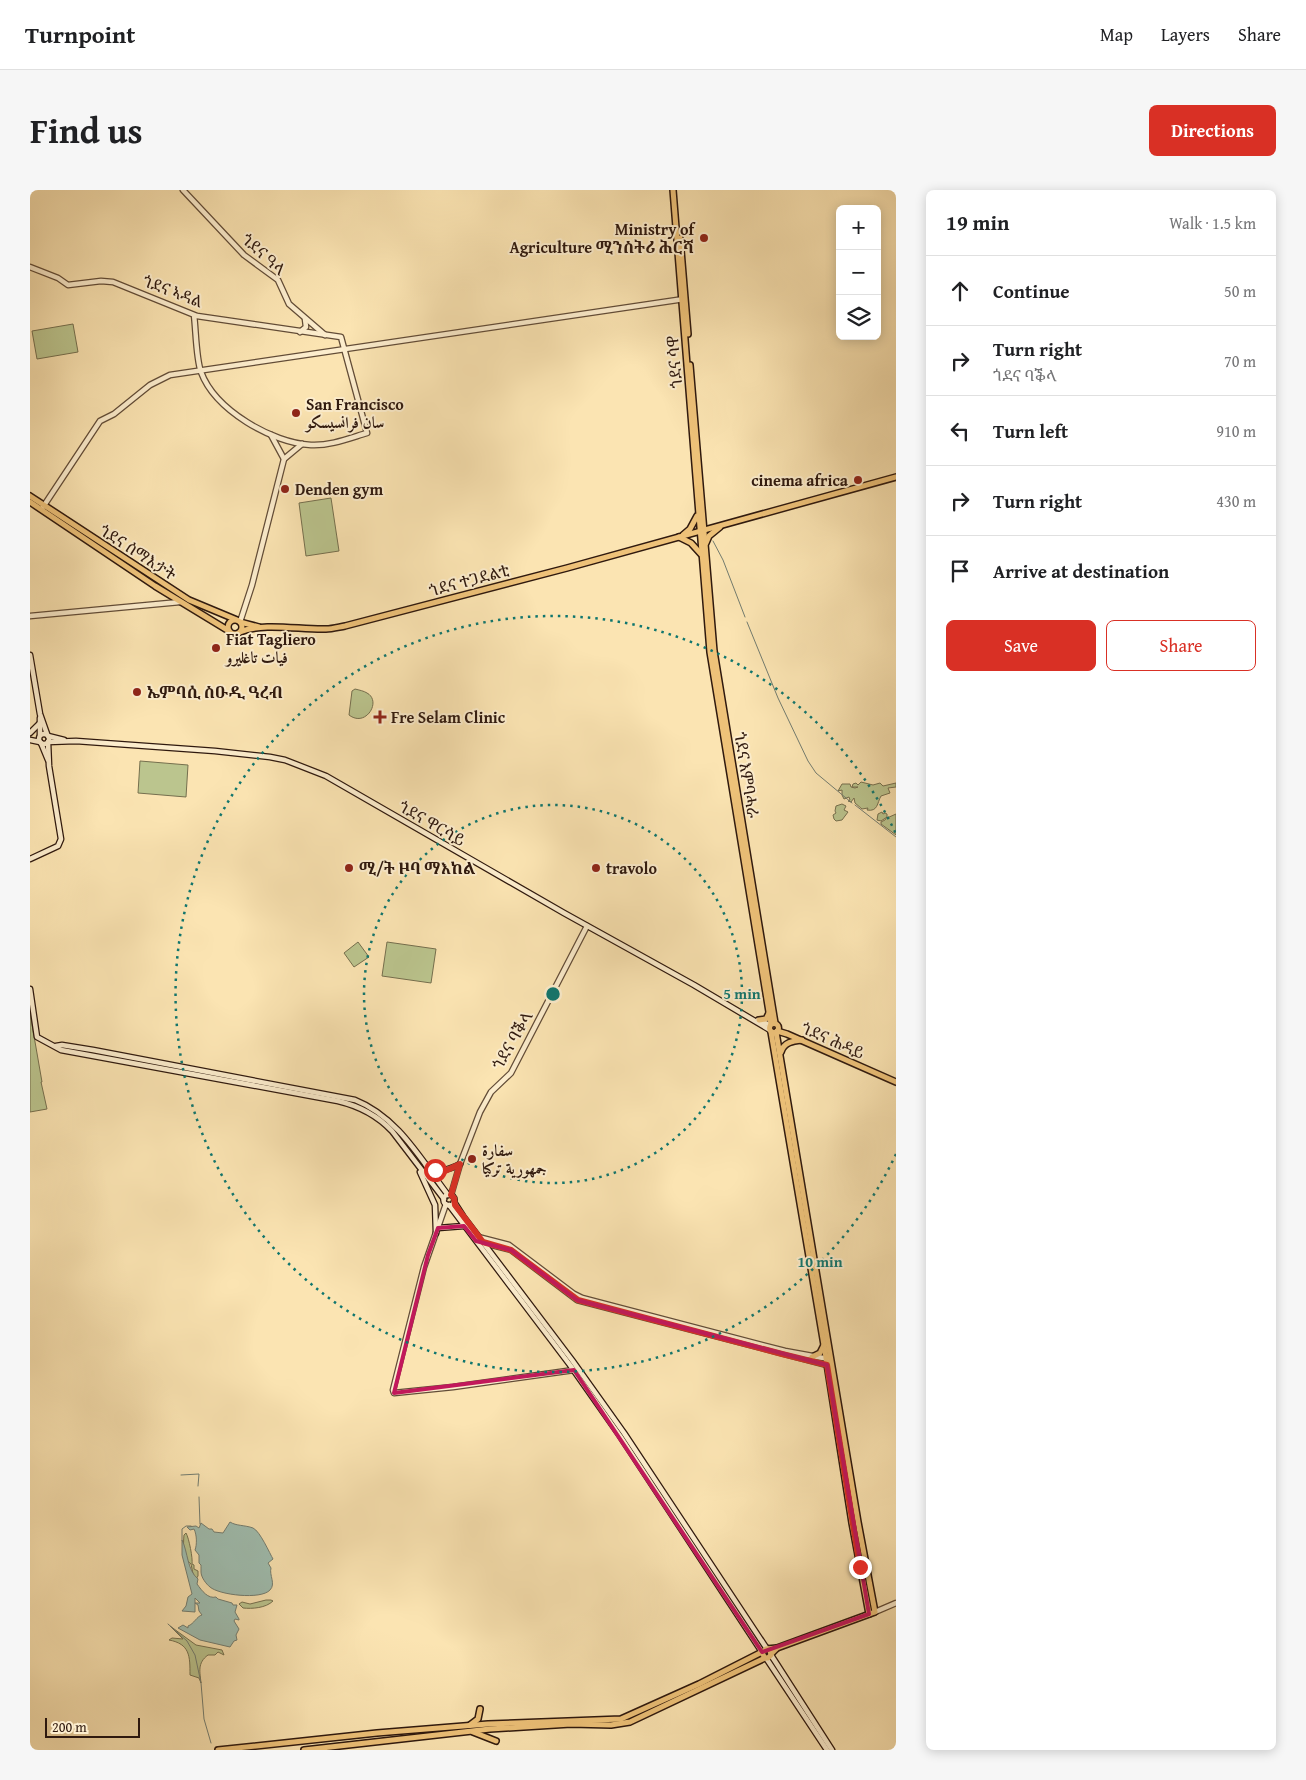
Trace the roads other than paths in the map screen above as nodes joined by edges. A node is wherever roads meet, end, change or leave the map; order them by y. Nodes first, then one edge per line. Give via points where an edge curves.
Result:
1 (183, 190) edge
2 (674, 190) edge
3 (30, 267) edge
4 (683, 299) junction
5 (194, 315) junction
6 (306, 319) junction
7 (300, 332) junction
8 (326, 335) junction
9 (344, 349) junction
10 (200, 370) junction
11 (271, 435) junction
12 (302, 444) junction
13 (284, 459) junction
14 (896, 477) edge
15 (30, 496) edge
16 (30, 502) edge
17 (42, 507) junction
18 (700, 515) junction
19 (719, 526) junction
20 (702, 531) junction
21 (680, 537) junction
22 (705, 546) junction
23 (702, 556) junction
24 (189, 600) junction
25 (181, 602) junction
26 (30, 616) edge
27 (238, 621) junction
28 (264, 629) junction
29 (229, 631) junction
30 (240, 632) junction
31 (30, 655) edge
32 (40, 714) junction
33 (40, 723) junction
34 (30, 734) edge
35 (40, 735) junction
36 (48, 735) junction
37 (30, 740) edge
38 (67, 741) junction
39 (48, 742) junction
40 (41, 743) junction
41 (48, 761) junction
42 (30, 859) edge
43 (587, 926) junction
44 (30, 989) edge
45 (769, 1012) junction
46 (757, 1020) junction
47 (773, 1028) junction
48 (802, 1040) junction
49 (781, 1058) junction
50 (896, 1082) edge
51 (420, 1164) junction
52 (460, 1164) junction
53 (449, 1195) junction
54 (454, 1202) junction
55 (446, 1203) junction
56 (464, 1226) junction
57 (437, 1231) junction
58 (478, 1239) junction
59 (483, 1242) junction
60 (500, 1246) junction
61 (496, 1253) dead end
62 (824, 1345) junction
63 (812, 1357) junction
64 (828, 1361) junction
65 (574, 1370) junction
66 (896, 1603) edge
67 (872, 1613) junction
68 (767, 1654) junction
69 (480, 1710) dead end
70 (469, 1729) junction
71 (496, 1741) dead end
72 (218, 1750) edge
73 (304, 1750) edge
74 (827, 1750) edge
75 (832, 1750) edge

1 - 6 street, ጎደና ዓላ via 244,255 278,280 287,301
2 - 4 main road, ጎደና ሳዋ
3 - 5 street, ጎደና ኣዳል via 68,285 113,282
4 - 9 street
4 - 18 main road, ጎደና ሳዋ
5 - 7 street, ጎደና ኣዳል
5 - 10 street
6 - 7 street via 306,327
6 - 8 street, ጎደና ዓላ
7 - 8 street, ጎደና ኣዳል
8 - 9 street, ጎደና ኣዳል via 341,337
9 - 10 street
9 - 12 street via 368,434 331,443
10 - 11 street via 218,398 239,416
10 - 17 street via 170,375 156,382 100,422
11 - 12 street
11 - 13 street
12 - 13 street
13 - 27 street via 252,585
14 - 19 main road, ጎደና ተጋደልቲ
15 - 17 main road, ጎደና ሰማእታት
16 - 17 main road, ጎደና ሰማእታት
17 - 24 main road, ጎደና ሰማእታት
17 - 25 main road, ጎደና ሰማእታት via 111,558
18 - 19 main road via 707,524
18 - 20 main road, ጎደና ሳዋ
18 - 21 main road
19 - 20 main road, ጎደና ተጋደልቲ
19 - 22 main road
20 - 21 main road, ጎደና ተጋደልቲ
20 - 22 main road, ጎደና እምባሓራ
20 - 23 main road, ጎደና እምባሓራ
21 - 23 main road via 691,542
21 - 28 main road, ጎደና ተጋደልቲ via 327,630 299,627
22 - 47 main road, ጎደና እምባሓራ via 714,651
23 - 45 main road, ጎደና እምባሓራ via 710,652
24 - 25 street
24 - 27 main road, ጎደና ሰማእታት
25 - 26 street
25 - 29 main road, ጎደና ሰማእታት
27 - 28 main road, ጎደና ተጋደልቲ
27 - 29 main road via 230,622
27 - 30 main road via 242,626
28 - 30 main road, ጎደና ተጋደልቲ
29 - 30 main road
31 - 32 street
32 - 33 street
32 - 36 street
33 - 34 street
33 - 35 street
34 - 35 street
35 - 36 street
35 - 40 street
36 - 38 street, ጎደና ዋርሳይ
36 - 39 street
37 - 40 street
38 - 39 street, ጎደና ዋርሳይ
38 - 43 street, ጎደና ዋርሳይ via 215,751 293,763 326,776
39 - 40 street, ጎደና ዋርሳይ
39 - 41 street
40 - 41 street
41 - 42 street via 61,843
43 - 46 street, ጎደና ዋርሳይ
43 - 52 street, ጎደና ባቕላ via 511,1073 489,1096
44 - 51 street via 37,1037 56,1046 71,1046 361,1108 389,1128
45 - 46 main road via 766,1019
45 - 47 main road, ጎደና እምባሓራ
46 - 47 street, ጎደና ዋርሳይ
47 - 48 main road, ጎደና ሕዳይ
47 - 49 main road
47 - 62 main road
48 - 49 main road via 787,1043 782,1048
48 - 50 main road, ጎደና ሕዳይ
49 - 64 main road
51 - 52 street via 441,1171
51 - 53 street
51 - 55 street
51 - 57 street via 435,1205
52 - 53 street, ጎደና ባቕላ
53 - 54 street via 454,1197
53 - 55 street
54 - 55 street via 452,1205
54 - 58 street
55 - 56 street
55 - 57 street
56 - 57 street
56 - 58 street
57 - 65 street via 424,1267 394,1393
58 - 59 street
58 - 63 street via 509,1244 582,1298
58 - 65 street
59 - 60 street
59 - 68 street via 624,1433
60 - 61 street
60 - 64 street via 511,1250 578,1300 782,1354
62 - 63 main road via 820,1353
62 - 64 main road
63 - 64 street
64 - 67 main road
65 - 68 street
66 - 67 street
67 - 68 main road
68 - 70 main road via 621,1719
68 - 74 street
68 - 75 street
69 - 70 main road via 478,1719
70 - 71 main road
70 - 72 main road
70 - 73 main road

